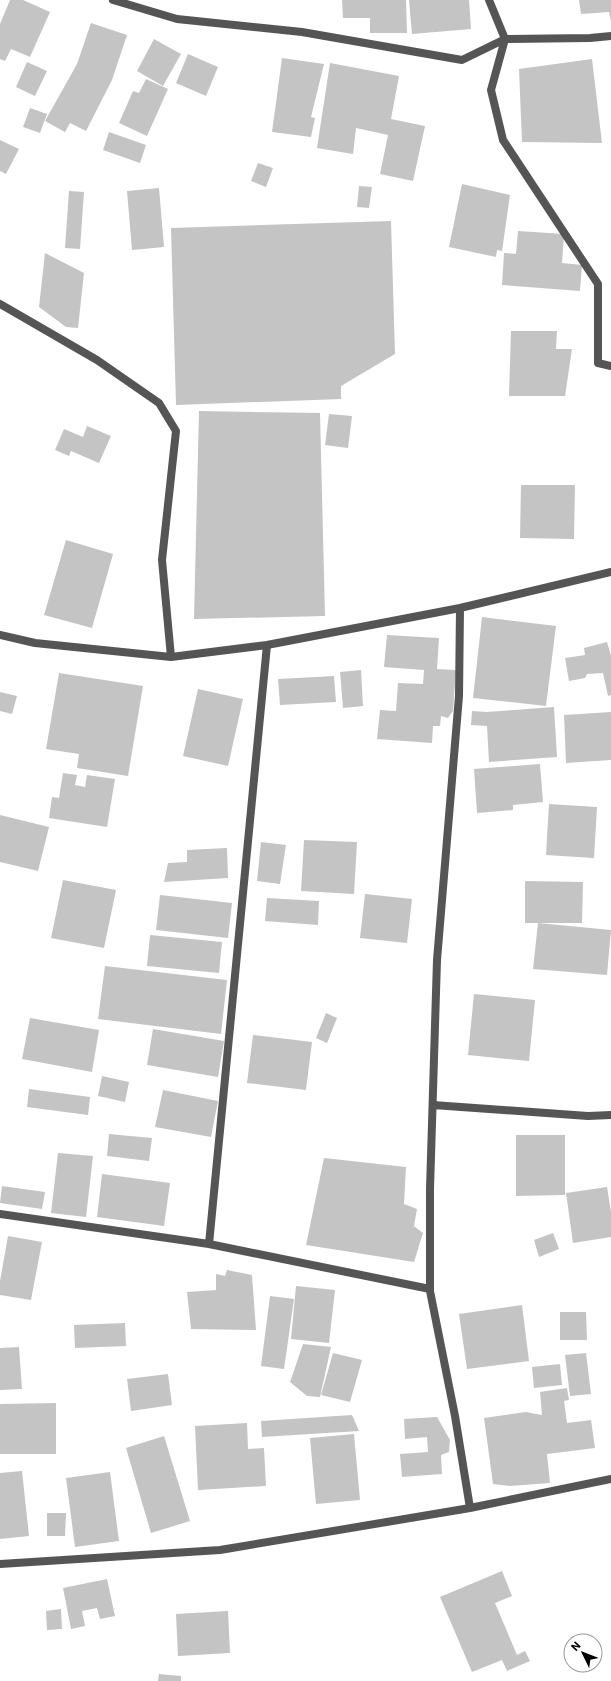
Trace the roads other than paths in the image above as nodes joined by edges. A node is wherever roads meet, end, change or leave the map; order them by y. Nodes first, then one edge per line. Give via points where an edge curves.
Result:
1 (113, 0) edge
2 (489, 0) edge
3 (611, 36) edge
4 (505, 39) junction
5 (0, 304) edge
6 (611, 366) edge
7 (611, 572) edge
8 (460, 608) junction
9 (0, 635) edge
10 (267, 644) junction
11 (171, 657) junction
12 (433, 1105) junction
13 (611, 1115) edge
14 (0, 1214) edge
15 (210, 1244) junction
16 (430, 1289) junction
17 (611, 1479) edge
18 (470, 1508) junction
19 (0, 1564) edge

1 - 4 street via 177,20 302,32 462,60
2 - 4 street
3 - 4 street
4 - 6 street via 491,90 503,140 598,284 598,363
5 - 11 street via 97,360 159,404 176,432 162,560
7 - 8 street
8 - 10 street
8 - 12 street via 459,696 437,960
9 - 11 street via 35,643
10 - 11 street
10 - 15 street
12 - 13 street via 588,1116
12 - 16 street
14 - 15 street
15 - 16 street
16 - 18 street
17 - 18 street
18 - 19 street via 220,1550

